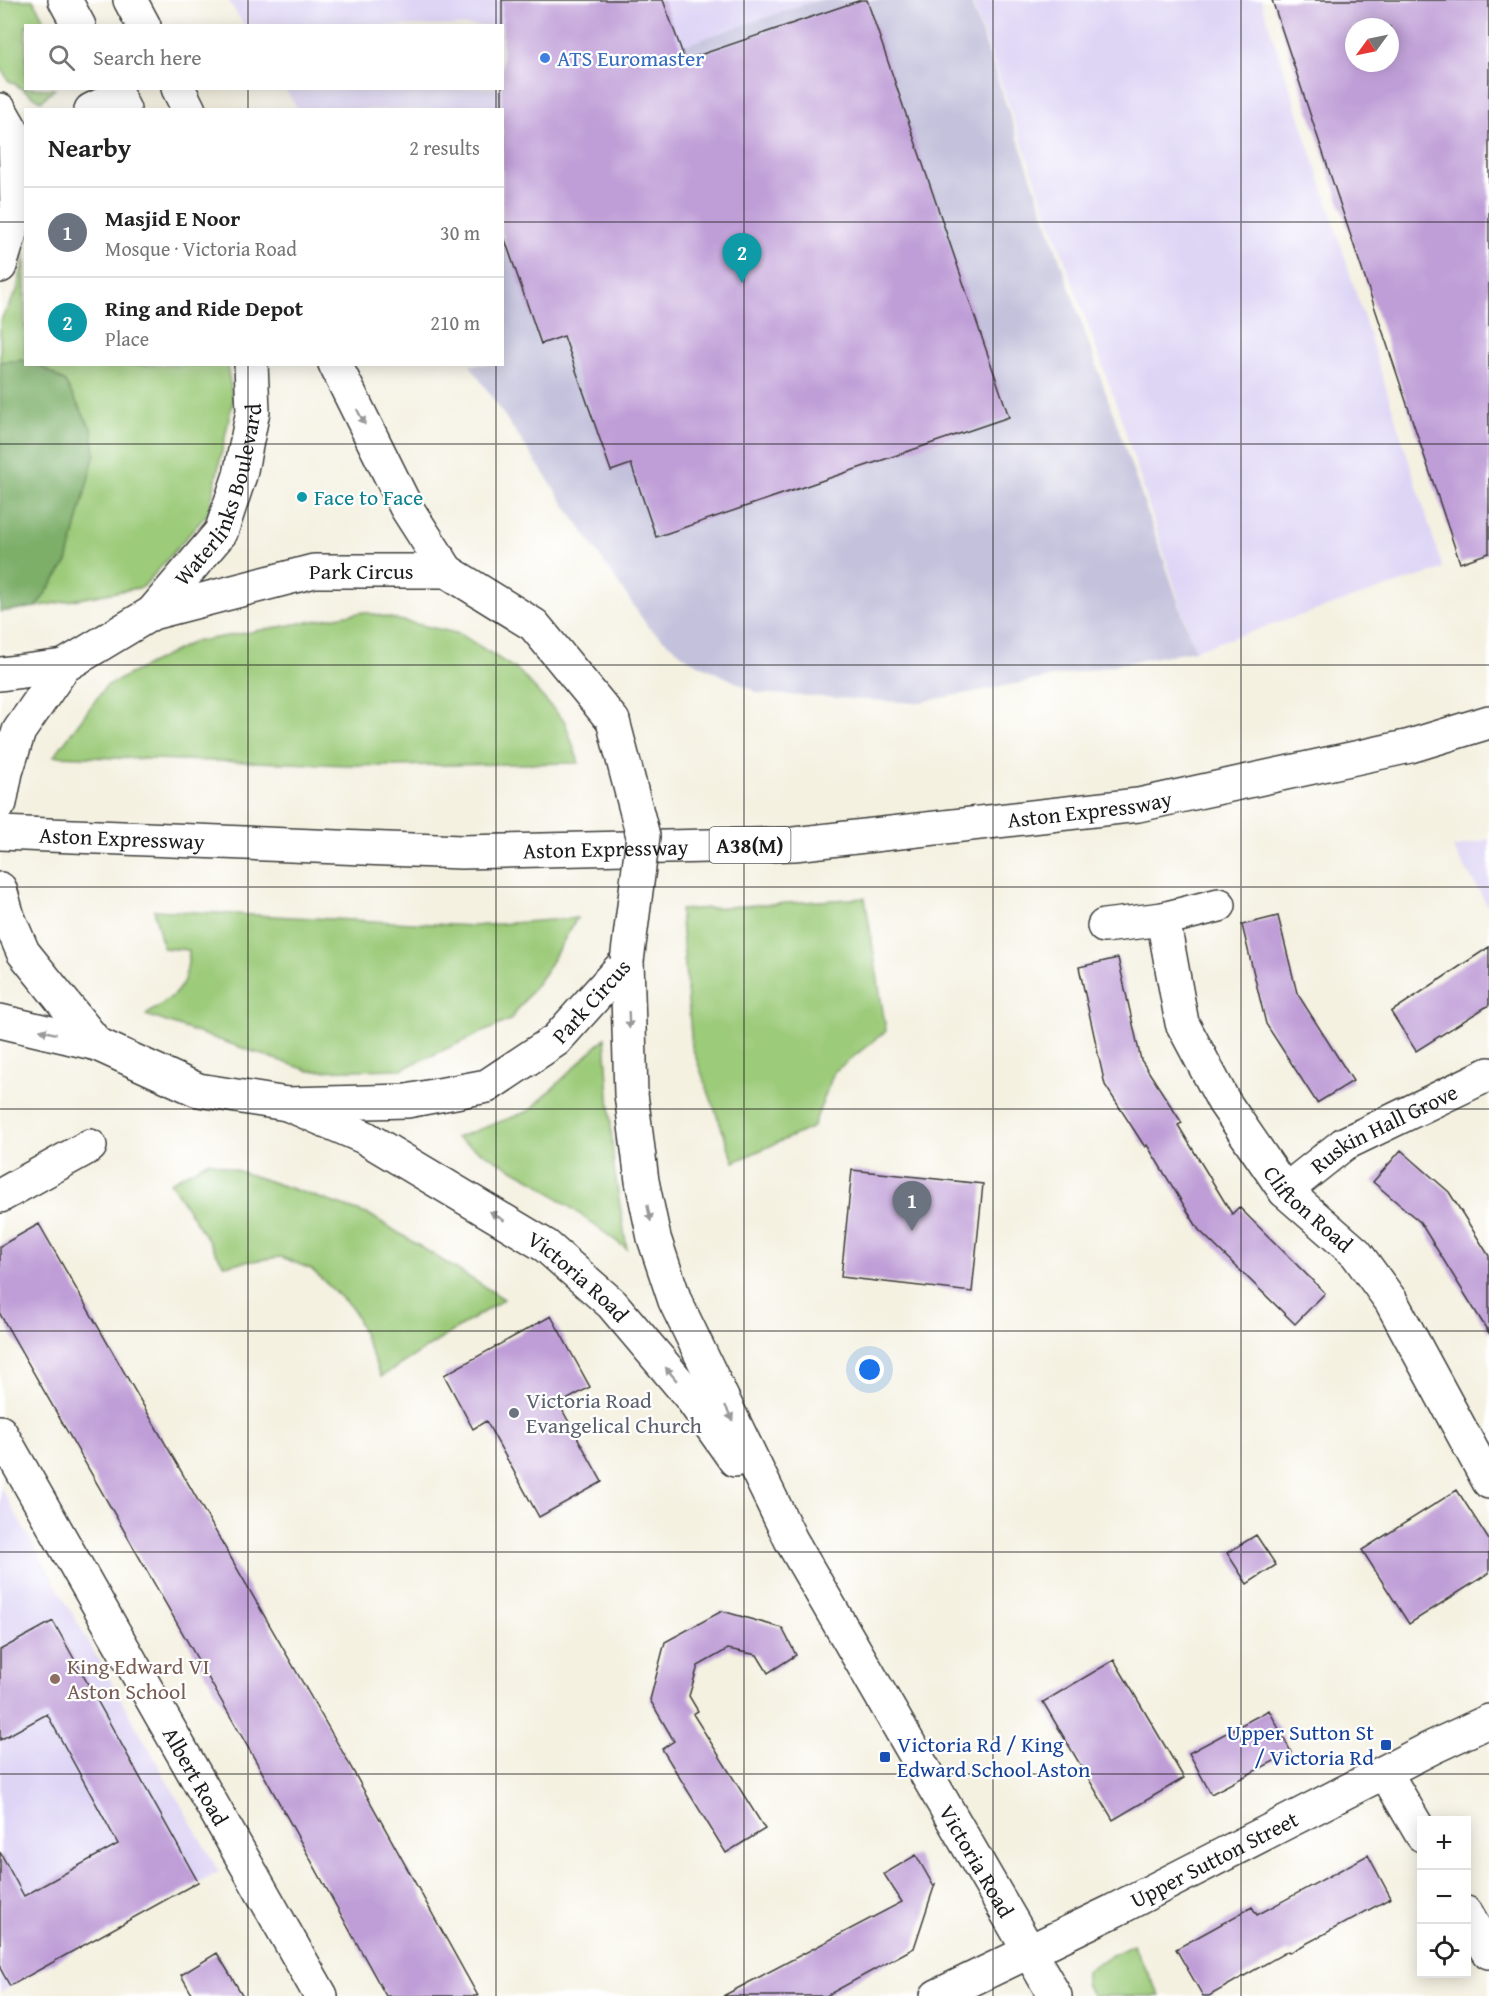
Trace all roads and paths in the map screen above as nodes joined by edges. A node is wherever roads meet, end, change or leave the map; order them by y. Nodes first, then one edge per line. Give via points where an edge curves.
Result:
1 (65, 0) edge
2 (130, 0) edge
3 (78, 24) edge
4 (143, 24) edge
5 (179, 90) edge
6 (188, 108) edge
7 (14, 126) edge
8 (1, 264) edge
9 (251, 366) edge
10 (336, 366) edge
11 (447, 571) junction
12 (152, 613) junction
13 (64, 666) junction
14 (0, 674) edge
15 (1489, 722) edge
16 (0, 803) edge
17 (0, 833) edge
18 (0, 889) edge
19 (1219, 905) dead end
20 (1163, 919) junction
21 (1104, 926) dead end
22 (627, 961) junction
23 (0, 1021) edge
24 (97, 1044) junction
25 (1489, 1074) edge
26 (287, 1104) junction
27 (90, 1146) dead end
28 (1285, 1191) junction
29 (0, 1196) edge
30 (0, 1432) edge
31 (1489, 1482) edge
32 (791, 1540) junction
33 (1489, 1721) edge
34 (1385, 1772) junction
35 (1417, 1826) edge
36 (1471, 1920) edge
37 (1029, 1950) junction
38 (1489, 1952) edge
39 (321, 1996) edge
40 (937, 1996) edge
41 (1055, 1996) edge

1 - 3 main road
2 - 4 main road
5 - 6 main road
7 - 8 main road via 17,210
9 - 12 main road, Waterlinks Boulevard via 253,411 240,475 221,532
10 -> 11 main road via 406,507
11 - 12 main road, Park Circus via 314,571
11 - 22 main road, Park Circus, bridge via 534,625 613,721 643,836
12 - 13 main road, Park Circus
13 - 14 main road
13 - 16 main road, Park Circus via 19,731
15 - 17 main road, Aston Expressway / A38(M) via 1410,746 1138,805 794,844 461,852
18 - 24 main road, Park Circus via 23,952
19 - 20 main road
20 - 21 main road
20 - 28 main road, Clifton Road via 1182,1023 1224,1102
22 - 26 main road, Park Circus via 556,1040 487,1086 406,1101
22 -> 32 main road, Victoria Road via 631,1094 654,1238 675,1301
24 -> 23 main road
24 - 26 main road, Park Circus via 198,1090
25 - 28 main road, Ruskin Hall Grove via 1344,1144
32 -> 26 main road, Victoria Road via 689,1395 612,1304 546,1246 364,1137
27 - 29 main road
28 - 31 main road, Clifton Road via 1356,1253 1391,1301
30 - 39 main road, Albert Road
32 - 37 main road, Victoria Road
33 - 34 main road, Upper Sutton Street
34 - 35 main road
34 - 37 main road, Upper Sutton Street
36 - 38 main road
37 - 40 main road, Upper Sutton Street
37 - 41 main road, Victoria Road

